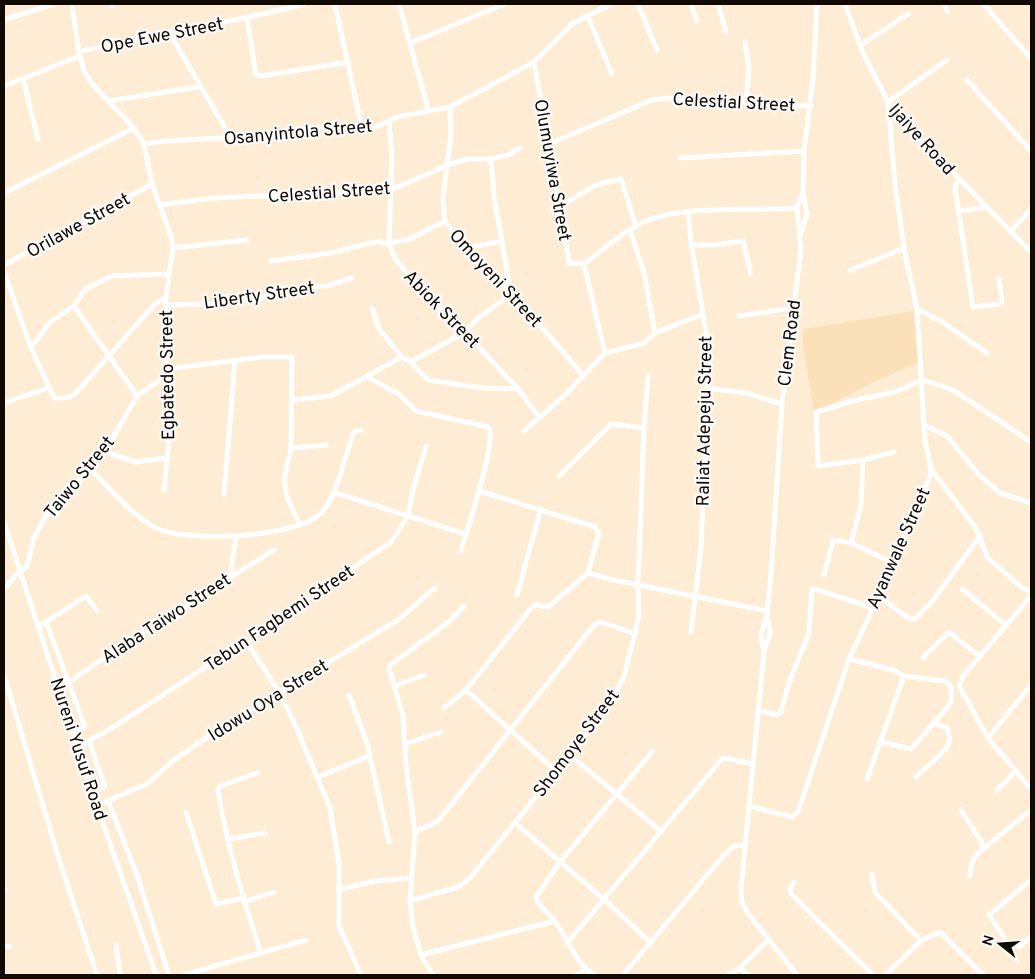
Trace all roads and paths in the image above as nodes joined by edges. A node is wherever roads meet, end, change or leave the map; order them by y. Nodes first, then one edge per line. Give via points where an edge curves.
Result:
1 (53, 4) edge
2 (72, 4) edge
3 (304, 4) edge
4 (335, 4) edge
5 (399, 4) edge
6 (505, 4) edge
7 (611, 4) edge
8 (638, 4) edge
9 (691, 4) edge
10 (718, 4) edge
11 (818, 4) edge
12 (845, 4) edge
13 (944, 4) edge
14 (983, 4) edge
15 (948, 12) dead end
16 (908, 14) dead end
17 (588, 16) junction
18 (247, 17) junction
19 (4, 20) edge
20 (697, 21) dead end
21 (726, 32) dead end
22 (170, 34) junction
23 (745, 42) dead end
24 (410, 43) junction
25 (861, 45) junction
26 (657, 50) dead end
27 (79, 54) junction
28 (1031, 58) edge
29 (947, 60) dead end
30 (349, 62) junction
31 (534, 62) junction
32 (612, 74) dead end
33 (22, 79) junction
34 (967, 80) dead end
35 (4, 86) edge
36 (199, 87) junction
37 (109, 101) junction
38 (746, 101) junction
39 (888, 102) junction
40 (810, 105) junction
41 (450, 108) junction
42 (428, 112) junction
43 (390, 122) junction
44 (134, 128) junction
45 (362, 129) junction
46 (231, 138) junction
47 (38, 139) dead end
48 (144, 144) junction
49 (547, 145) junction
50 (520, 148) dead end
51 (804, 151) junction
52 (1031, 151) edge
53 (680, 158) dead end
54 (491, 160) junction
55 (448, 165) junction
56 (959, 178) junction
57 (152, 184) junction
58 (391, 190) junction
59 (4, 193) edge
60 (803, 193) junction
61 (160, 205) junction
62 (559, 207) junction
63 (987, 207) junction
64 (797, 208) junction
65 (1031, 209) edge
66 (688, 211) junction
67 (960, 211) junction
68 (445, 221) junction
69 (636, 226) junction
70 (630, 230) junction
71 (1011, 232) junction
72 (247, 240) dead end
73 (800, 240) junction
74 (502, 241) junction
75 (389, 243) junction
76 (691, 245) junction
77 (173, 248) junction
78 (466, 248) junction
79 (904, 248) junction
80 (1031, 252) edge
81 (271, 260) dead end
82 (584, 264) junction
83 (4, 265) edge
84 (4, 271) edge
85 (849, 271) dead end
86 (169, 274) junction
87 (751, 274) dead end
88 (352, 278) dead end
89 (999, 278) dead end
90 (511, 294) junction
91 (166, 297) junction
92 (165, 305) junction
93 (74, 306) junction
94 (372, 308) dead end
95 (793, 308) junction
96 (917, 309) junction
97 (703, 314) junction
98 (739, 316) dead end
99 (464, 333) junction
100 (655, 333) junction
101 (32, 348) junction
102 (606, 353) junction
103 (987, 353) dead end
104 (108, 356) junction
105 (402, 357) junction
106 (235, 361) junction
107 (409, 361) junction
108 (168, 371) junction
109 (583, 375) junction
110 (648, 376) dead end
111 (367, 377) junction
112 (922, 380) junction
113 (48, 388) junction
114 (707, 388) junction
115 (518, 389) junction
116 (137, 396) junction
117 (292, 400) junction
118 (4, 403) edge
119 (782, 404) junction
120 (540, 418) junction
121 (924, 425) junction
122 (644, 428) junction
123 (361, 430) dead end
124 (524, 431) dead end
125 (1031, 442) edge
126 (326, 445) dead end
127 (426, 446) dead end
128 (291, 448) junction
129 (105, 452) junction
130 (894, 452) dead end
131 (167, 458) junction
132 (863, 460) junction
133 (90, 469) junction
134 (931, 469) junction
135 (559, 476) dead end
136 (164, 490) dead end
137 (479, 491) junction
138 (333, 492) junction
139 (224, 495) dead end
140 (1031, 503) edge
141 (541, 509) junction
142 (408, 516) junction
143 (4, 522) edge
144 (299, 523) junction
145 (466, 534) junction
146 (236, 536) junction
147 (980, 536) junction
148 (850, 543) junction
149 (274, 550) dead end
150 (461, 551) dead end
151 (893, 563) junction
152 (19, 572) junction
153 (588, 573) junction
154 (824, 575) dead end
155 (230, 577) junction
156 (638, 585) junction
157 (435, 588) dead end
158 (962, 588) dead end
159 (4, 589) edge
160 (1031, 592) edge
161 (517, 595) dead end
162 (696, 595) junction
163 (878, 596) junction
164 (1031, 596) edge
165 (464, 606) dead end
166 (872, 608) junction
167 (97, 610) dead end
168 (767, 613) junction
169 (46, 621) junction
170 (1007, 626) junction
171 (38, 627) junction
172 (691, 632) dead end
173 (636, 634) junction
174 (246, 641) junction
175 (979, 656) junction
176 (923, 658) dead end
177 (849, 659) junction
178 (4, 675) edge
179 (424, 675) dead end
180 (904, 676) junction
181 (69, 682) junction
182 (1031, 685) edge
183 (58, 686) junction
184 (395, 686) junction
185 (466, 690) junction
186 (279, 692) junction
187 (348, 695) dead end
188 (444, 708) dead end
189 (758, 710) junction
190 (935, 723) junction
191 (510, 730) junction
192 (441, 732) dead end
193 (74, 733) junction
194 (988, 738) junction
195 (89, 741) junction
196 (880, 742) junction
197 (405, 744) junction
198 (78, 746) junction
199 (652, 752) dead end
200 (570, 755) junction
201 (369, 756) junction
202 (752, 764) junction
203 (556, 771) junction
204 (1016, 771) junction
205 (258, 773) dead end
206 (318, 777) junction
207 (916, 777) dead end
208 (867, 778) dead end
209 (1031, 789) edge
210 (997, 790) dead end
211 (93, 792) junction
212 (618, 795) junction
213 (108, 801) junction
214 (97, 806) junction
215 (749, 806) junction
216 (962, 810) dead end
217 (186, 812) dead end
218 (1031, 813) edge
219 (515, 823) junction
220 (415, 832) junction
221 (662, 832) junction
222 (265, 834) dead end
223 (228, 839) junction
224 (389, 842) dead end
225 (744, 845) junction
226 (983, 848) junction
227 (560, 862) junction
228 (872, 874) dead end
229 (970, 876) dead end
230 (411, 878) junction
231 (1031, 880) edge
232 (794, 883) dead end
233 (340, 889) junction
234 (274, 892) dead end
235 (244, 900) junction
236 (605, 900) junction
237 (410, 901) junction
238 (555, 921) junction
239 (1031, 936) edge
240 (1004, 937) dead end
241 (769, 939) junction
242 (306, 940) dead end
243 (922, 941) junction
244 (567, 943) junction
245 (651, 943) junction
246 (116, 945) dead end
247 (1019, 946) dead end
248 (262, 953) junction
249 (421, 955) junction
250 (740, 968) junction
251 (586, 970) junction
252 (979, 974) edge
253 (97, 975) edge
254 (120, 975) edge
255 (156, 975) edge
256 (168, 975) edge
257 (184, 975) edge
258 (361, 975) edge
259 (432, 975) edge
260 (575, 975) edge
261 (594, 975) edge
262 (623, 975) edge
263 (728, 975) edge
264 (748, 975) edge
265 (797, 975) edge
266 (873, 975) edge
267 (884, 975) edge

1 - 19 street
2 - 27 street
3 - 18 street, Ope Ewe Street
4 - 30 street
5 - 24 street
6 - 24 street
7 - 17 street, Osanyintola Street
8 - 26 street
9 - 20 street
10 - 21 street
11 - 40 street, Clem Road
12 - 25 street, Ijaiye Road
13 - 15 street
14 - 28 street
16 - 25 street
17 - 31 street, Osanyintola Street via 572,24
17 - 32 street
18 - 22 street, Ope Ewe Street
18 - 30 street via 256,74 260,76
22 - 27 street, Ope Ewe Street via 125,40
22 - 36 street
23 - 38 street via 749,69
24 - 42 street
25 - 39 street, Ijaiye Road
27 - 33 street, Ope Ewe Street
27 - 37 street via 89,80
29 - 39 street
30 - 45 street
31 - 41 street, Osanyintola Street
31 - 49 street, Olumuyiwa Street
33 - 35 street, Ope Ewe Street
33 - 47 street
34 - 52 street
36 - 37 street
36 - 46 street
37 - 44 street
38 - 40 street, Celestial Street via 776,108
38 - 49 street, Celestial Street via 680,97 652,100
39 - 56 street, Ijaiye Road
39 - 79 street, Ayanwale Street
40 - 51 street, Clem Road
41 - 42 street, Osanyintola Street
41 - 55 street, Omoyeni Street
42 - 43 street, Osanyintola Street
43 - 45 street, Osanyintola Street
43 - 58 street
44 - 48 street
44 - 59 street
45 - 46 street, Osanyintola Street via 314,128
46 - 48 street, Osanyintola Street
48 - 57 street, Egbatedo Street
49 - 62 street, Olumuyiwa Street
50 - 54 street, Celestial Street
51 - 53 street
51 - 60 street, Clem Road
54 - 55 street, Celestial Street via 467,160
54 - 74 street
55 - 58 street, Celestial Street
55 - 68 street, Omoyeni Street via 443,199
56 - 63 street, Ijaiye Road
56 - 67 street via 955,187
57 - 61 street, Egbatedo Street
57 - 83 street, Orilawe Street
58 - 61 street, Celestial Street via 214,198
58 - 75 street
60 - 64 street, Clem Road
60 - 73 street via 807,214
61 - 77 street, Egbatedo Street
62 - 69 street via 596,185 621,179
62 - 82 street, Olumuyiwa Street via 569,263
63 - 67 street
63 - 71 street, Ijaiye Road
64 - 66 street
64 - 73 street, Clem Road
65 - 71 street
66 - 69 street
66 - 76 street, Raliat Adepeju Street
67 - 89 street via 972,307 1002,302
68 - 75 street via 410,239
68 - 78 street, Omoyeni Street
69 - 70 street
70 - 82 street
70 - 100 street via 644,272
71 - 80 street, Ijaiye Road
72 - 77 street
73 - 95 street, Clem Road
74 - 78 street
74 - 90 street
75 - 81 street via 379,241 330,253
75 - 99 street, Abiok Street via 406,274
76 - 87 street via 743,241
76 - 97 street, Raliat Adepeju Street
77 - 86 street, Egbatedo Street
78 - 90 street, Omoyeni Street
79 - 85 street
79 - 96 street, Ayanwale Street
82 - 102 street
84 - 101 street
86 - 91 street, Egbatedo Street
86 - 93 street via 112,276 84,289
88 - 92 street, Liberty Street via 327,286 300,287 286,294 268,297
90 - 99 street
90 - 109 street, Omoyeni Street
91 - 92 street, Egbatedo Street
91 - 104 street via 155,304
92 - 108 street, Egbatedo Street via 164,342
93 - 101 street via 50,322
93 - 104 street
94 - 105 street via 379,329
95 - 98 street
95 - 119 street, Clem Road
96 - 103 street
96 - 112 street, Ayanwale Street
97 - 100 street
97 - 114 street, Raliat Adepeju Street via 709,350
99 - 107 street
99 - 115 street, Abiok Street
100 - 102 street via 644,343
101 - 113 street
102 - 109 street
104 - 113 street via 69,397 55,399
104 - 116 street
105 - 107 street
105 - 111 street
106 - 108 street
106 - 117 street via 292,357
106 - 139 street
107 - 115 street via 428,380
108 - 116 street, Taiwo Street
108 - 131 street, Egbatedo Street via 171,420
109 - 120 street
110 - 122 street, Shomoye Street
111 - 117 street via 331,396
111 - 137 street via 399,394 416,411 490,427 491,439
112 - 121 street, Ayanwale Street
112 - 125 street via 953,390
112 - 132 street via 895,392 816,412 818,466
113 - 118 street
114 - 119 street via 746,393
114 - 162 street, Raliat Adepeju Street
115 - 120 street, Abiok Street
116 - 129 street, Taiwo Street
117 - 128 street
119 - 168 street, Clem Road
120 - 124 street
121 - 134 street, Ayanwale Street
121 - 140 street via 947,436 979,475 1000,493
122 - 135 street via 611,424
122 - 156 street, Shomoye Street
123 - 138 street via 354,432
126 - 128 street
127 - 142 street, Tebun Fagbemi Street
128 - 144 street via 284,480 287,497
129 - 131 street via 136,462
129 - 133 street, Taiwo Street
130 - 132 street
131 - 136 street, Egbatedo Street
132 - 148 street via 861,505
133 - 146 street via 130,510 158,528 192,536
133 - 152 street, Taiwo Street via 44,519 34,538 27,566
134 - 147 street
134 - 151 street, Ayanwale Street via 925,491
137 - 141 street
137 - 145 street
138 - 142 street
138 - 144 street via 322,512
141 - 153 street via 597,529
141 - 161 street
142 - 145 street
142 - 174 street, Tebun Fagbemi Street via 397,535 378,552
143 - 152 street, Nureni Yusuf Road
144 - 146 street
145 - 150 street
146 - 155 street
147 - 160 street via 987,557
147 - 163 street via 931,603 915,619
148 - 151 street
148 - 154 street via 833,540
149 - 155 street, Alaba Taiwo Street
151 - 163 street, Ayanwale Street
152 - 159 street, Taiwo Street
152 - 171 street, Nureni Yusuf Road
153 - 156 street
153 - 185 street via 548,607 532,607
155 - 181 street, Alaba Taiwo Street
156 - 162 street
156 - 173 street, Shomoye Street
157 - 186 street, Idowu Oya Street via 398,620
158 - 170 street
162 - 168 street
162 - 172 street, Raliat Adepeju Street
163 - 166 street, Ayanwale Street
164 - 170 street
165 - 184 street via 446,625 390,665
166 - 177 street, Ayanwale Street
166 - 189 street via 812,588 809,632 781,712 777,715
167 - 169 street via 86,596
168 - 189 street, Clem Road via 770,633 764,652
169 - 171 street
169 - 181 street
170 - 175 street
171 - 183 street, Nureni Yusuf Road
173 - 191 street via 598,622
173 - 200 street, Shomoye Street via 618,690
174 - 186 street
174 - 195 street, Tebun Fagbemi Street
175 - 176 street via 949,632
175 - 194 street via 962,676 959,686
177 - 180 street
177 - 215 street, Ayanwale Street via 798,812 792,817
178 - 253 street
179 - 184 street
180 - 190 street via 944,681 951,686 951,700
180 - 196 street
181 - 183 street, Alaba Taiwo Street
181 - 193 street via 85,727
182 - 194 street
183 - 193 street, Nureni Yusuf Road
184 - 197 street via 403,715
185 - 188 street
185 - 191 street
186 - 206 street
186 - 213 street, Idowu Oya Street via 174,760 148,783
187 - 201 street
189 - 202 street
190 - 196 street via 911,748
190 - 207 street via 947,728 950,740 946,749
191 - 203 street
191 - 220 street via 438,821
192 - 197 street
193 - 198 street, Nureni Yusuf Road
194 - 204 street
195 - 198 street, Tebun Fagbemi Street
195 - 211 street via 105,786
196 - 208 street
197 - 220 street
198 - 211 street, Nureni Yusuf Road
199 - 212 street
200 - 203 street, Shomoye Street
200 - 212 street
201 - 206 street
201 - 224 street
202 - 215 street
202 - 221 street via 723,759
203 - 219 street, Shomoye Street
204 - 209 street
204 - 210 street
205 - 223 street via 220,786 218,790
206 - 233 street via 331,814
211 - 214 street, Nureni Yusuf Road
212 - 221 street
212 - 227 street
213 - 214 street, Idowu Oya Street
213 - 256 street via 137,876
214 - 255 street, Nureni Yusuf Road
215 - 225 street
216 - 226 street
217 - 235 street via 216,904
218 - 226 street
219 - 227 street
219 - 237 street, Shomoye Street via 463,884
220 - 230 street
221 - 236 street
222 - 223 street
223 - 235 street
225 - 241 street via 742,903
225 - 245 street via 734,846 724,855
226 - 229 street via 972,861
227 - 236 street
227 - 238 street via 536,897
228 - 243 street via 875,892
230 - 233 street
230 - 237 street
231 - 240 street via 989,915
232 - 266 street via 791,894
233 - 258 street via 340,933
234 - 235 street
235 - 248 street
236 - 244 street
236 - 245 street
237 - 249 street
238 - 244 street
238 - 249 street
239 - 247 street
241 - 250 street
241 - 265 street
242 - 248 street
243 - 252 street via 940,932
243 - 267 street
244 - 251 street
245 - 262 street
246 - 254 street
248 - 257 street
249 - 259 street
250 - 263 street
250 - 264 street
251 - 260 street
251 - 261 street

